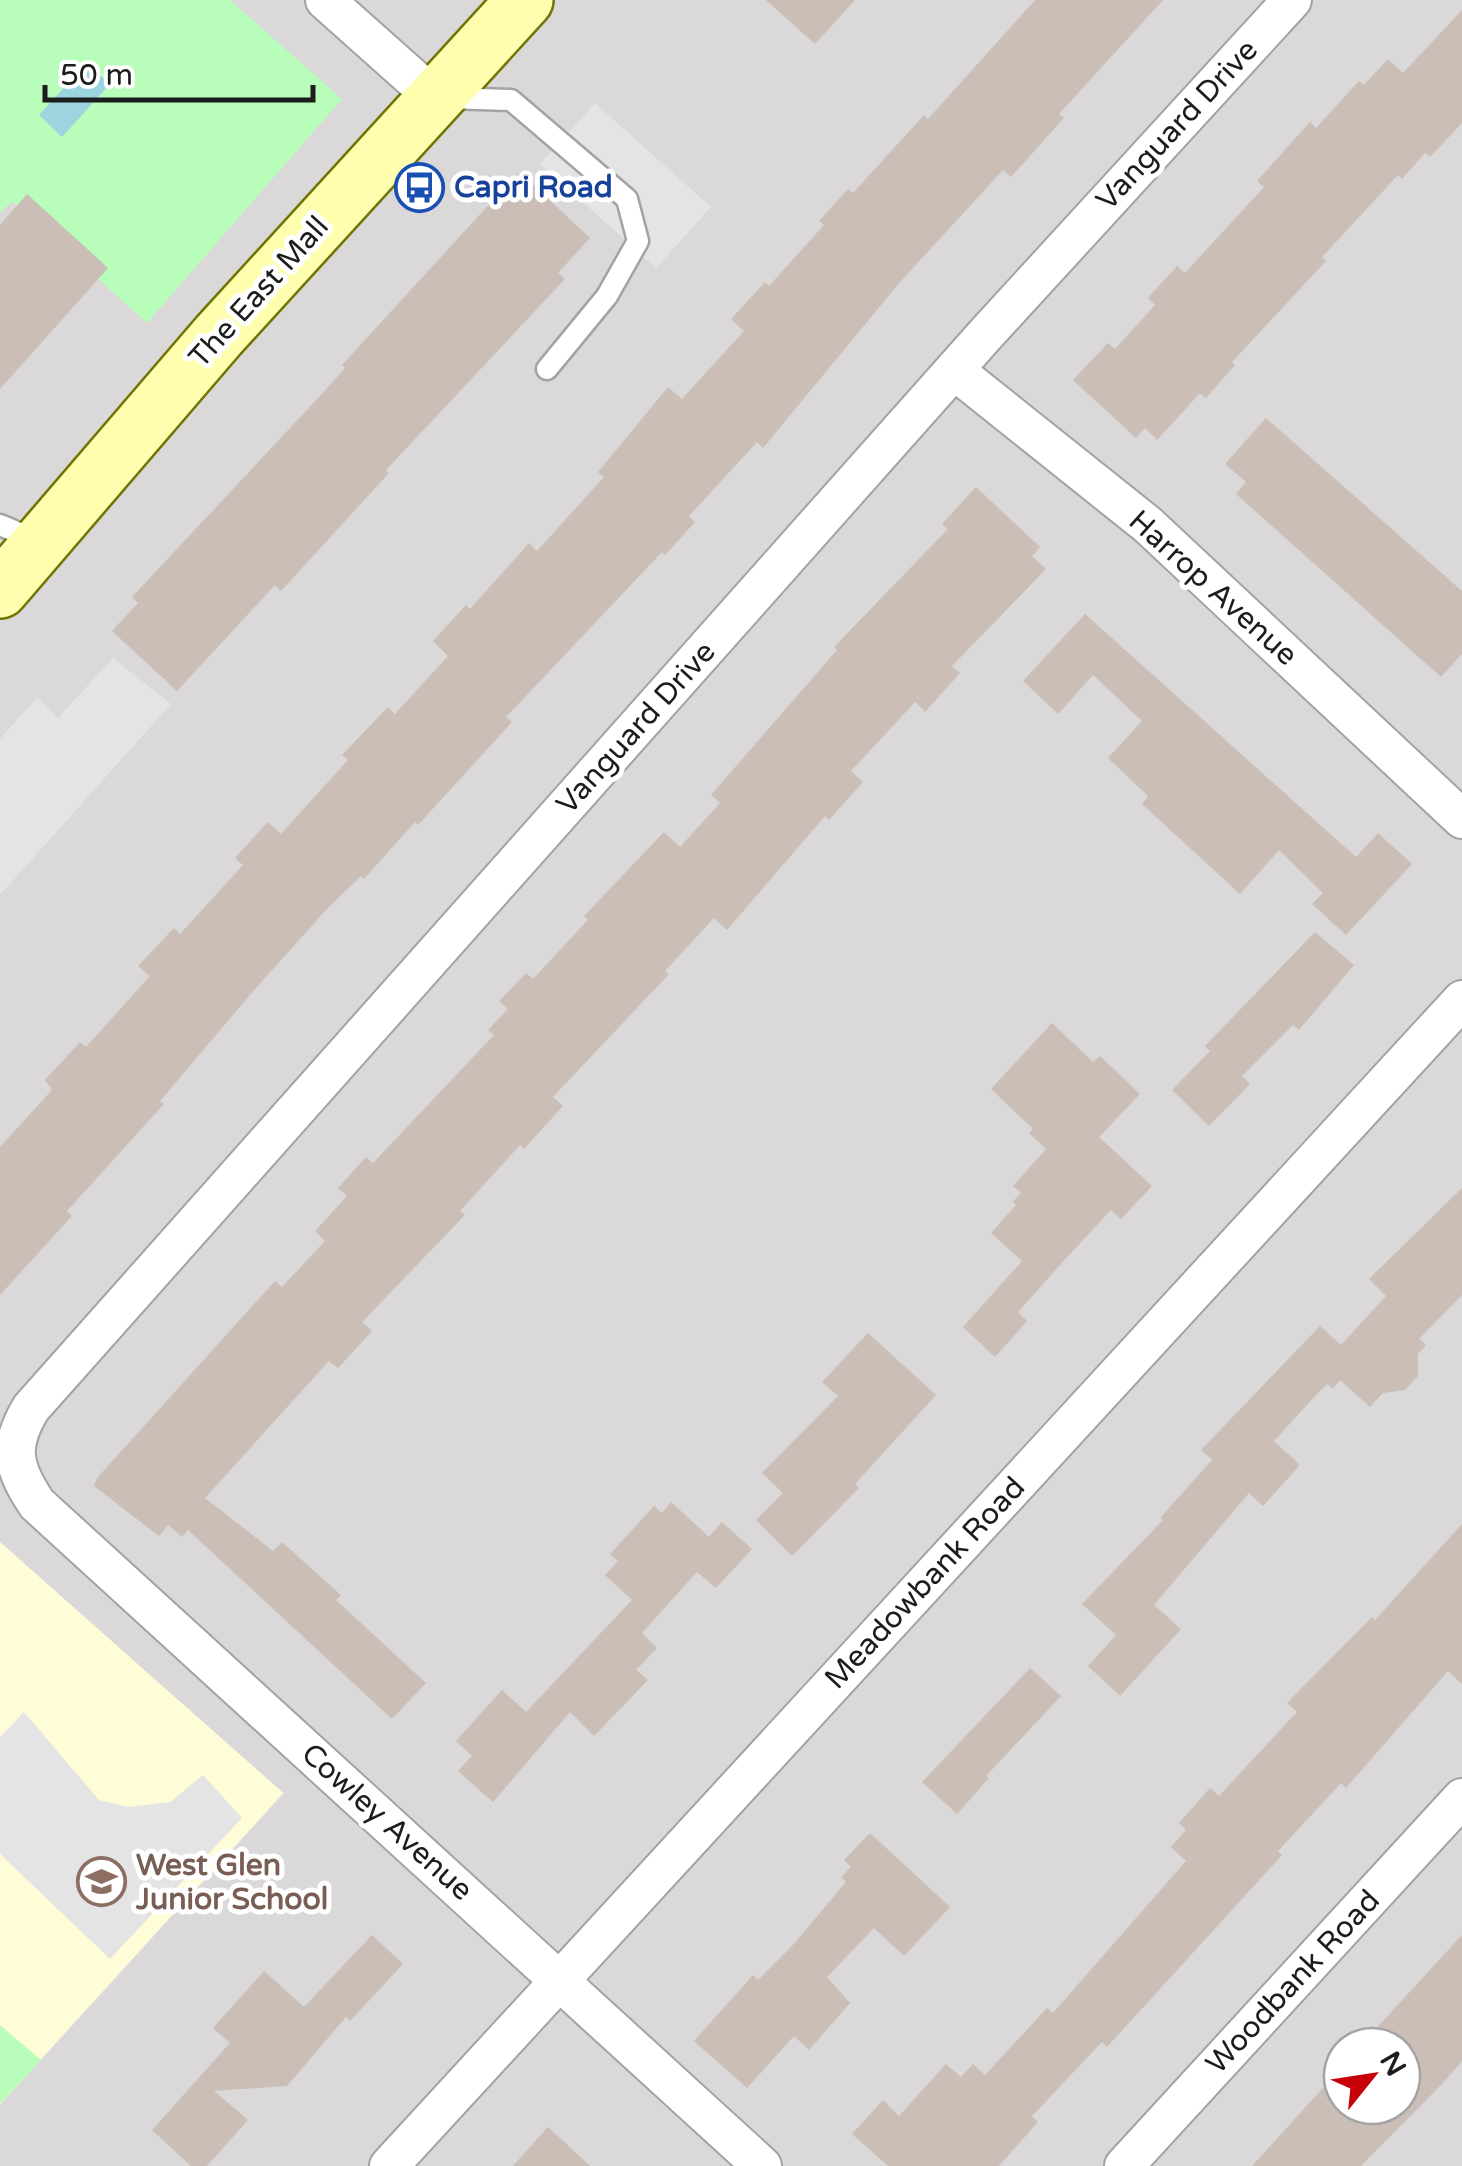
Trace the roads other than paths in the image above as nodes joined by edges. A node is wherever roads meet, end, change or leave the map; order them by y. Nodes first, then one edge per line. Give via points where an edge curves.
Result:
1 (325, 0) edge
2 (525, 0) edge
3 (1292, 0) edge
4 (435, 98) junction
5 (547, 369) dead end
6 (954, 370) junction
7 (21, 534) edge
8 (0, 590) edge
9 (1462, 819) edge
10 (1462, 1000) edge
11 (19, 1472) joint
12 (1462, 1798) edge
13 (562, 1978) junction
14 (389, 2166) edge
15 (762, 2166) edge
16 (1124, 2166) edge

1 - 4 street
2 - 4 main road, The East Mall
3 - 6 street, Vanguard Drive
4 - 5 lane via 511,100 627,199 638,241 607,296
4 - 7 main road, The East Mall via 220,335
6 - 9 street, Harrop Avenue via 1148,526
6 - 11 street, Vanguard Drive via 31,1408 15,1435
7 - 8 main road, The East Mall
10 - 13 street, Meadowbank Road
11 - 13 street, Cowley Avenue via 37,1504 64,1530
12 - 16 street, Woodbank Road
13 - 14 street, Meadowbank Road
13 - 15 street, Cowley Avenue

